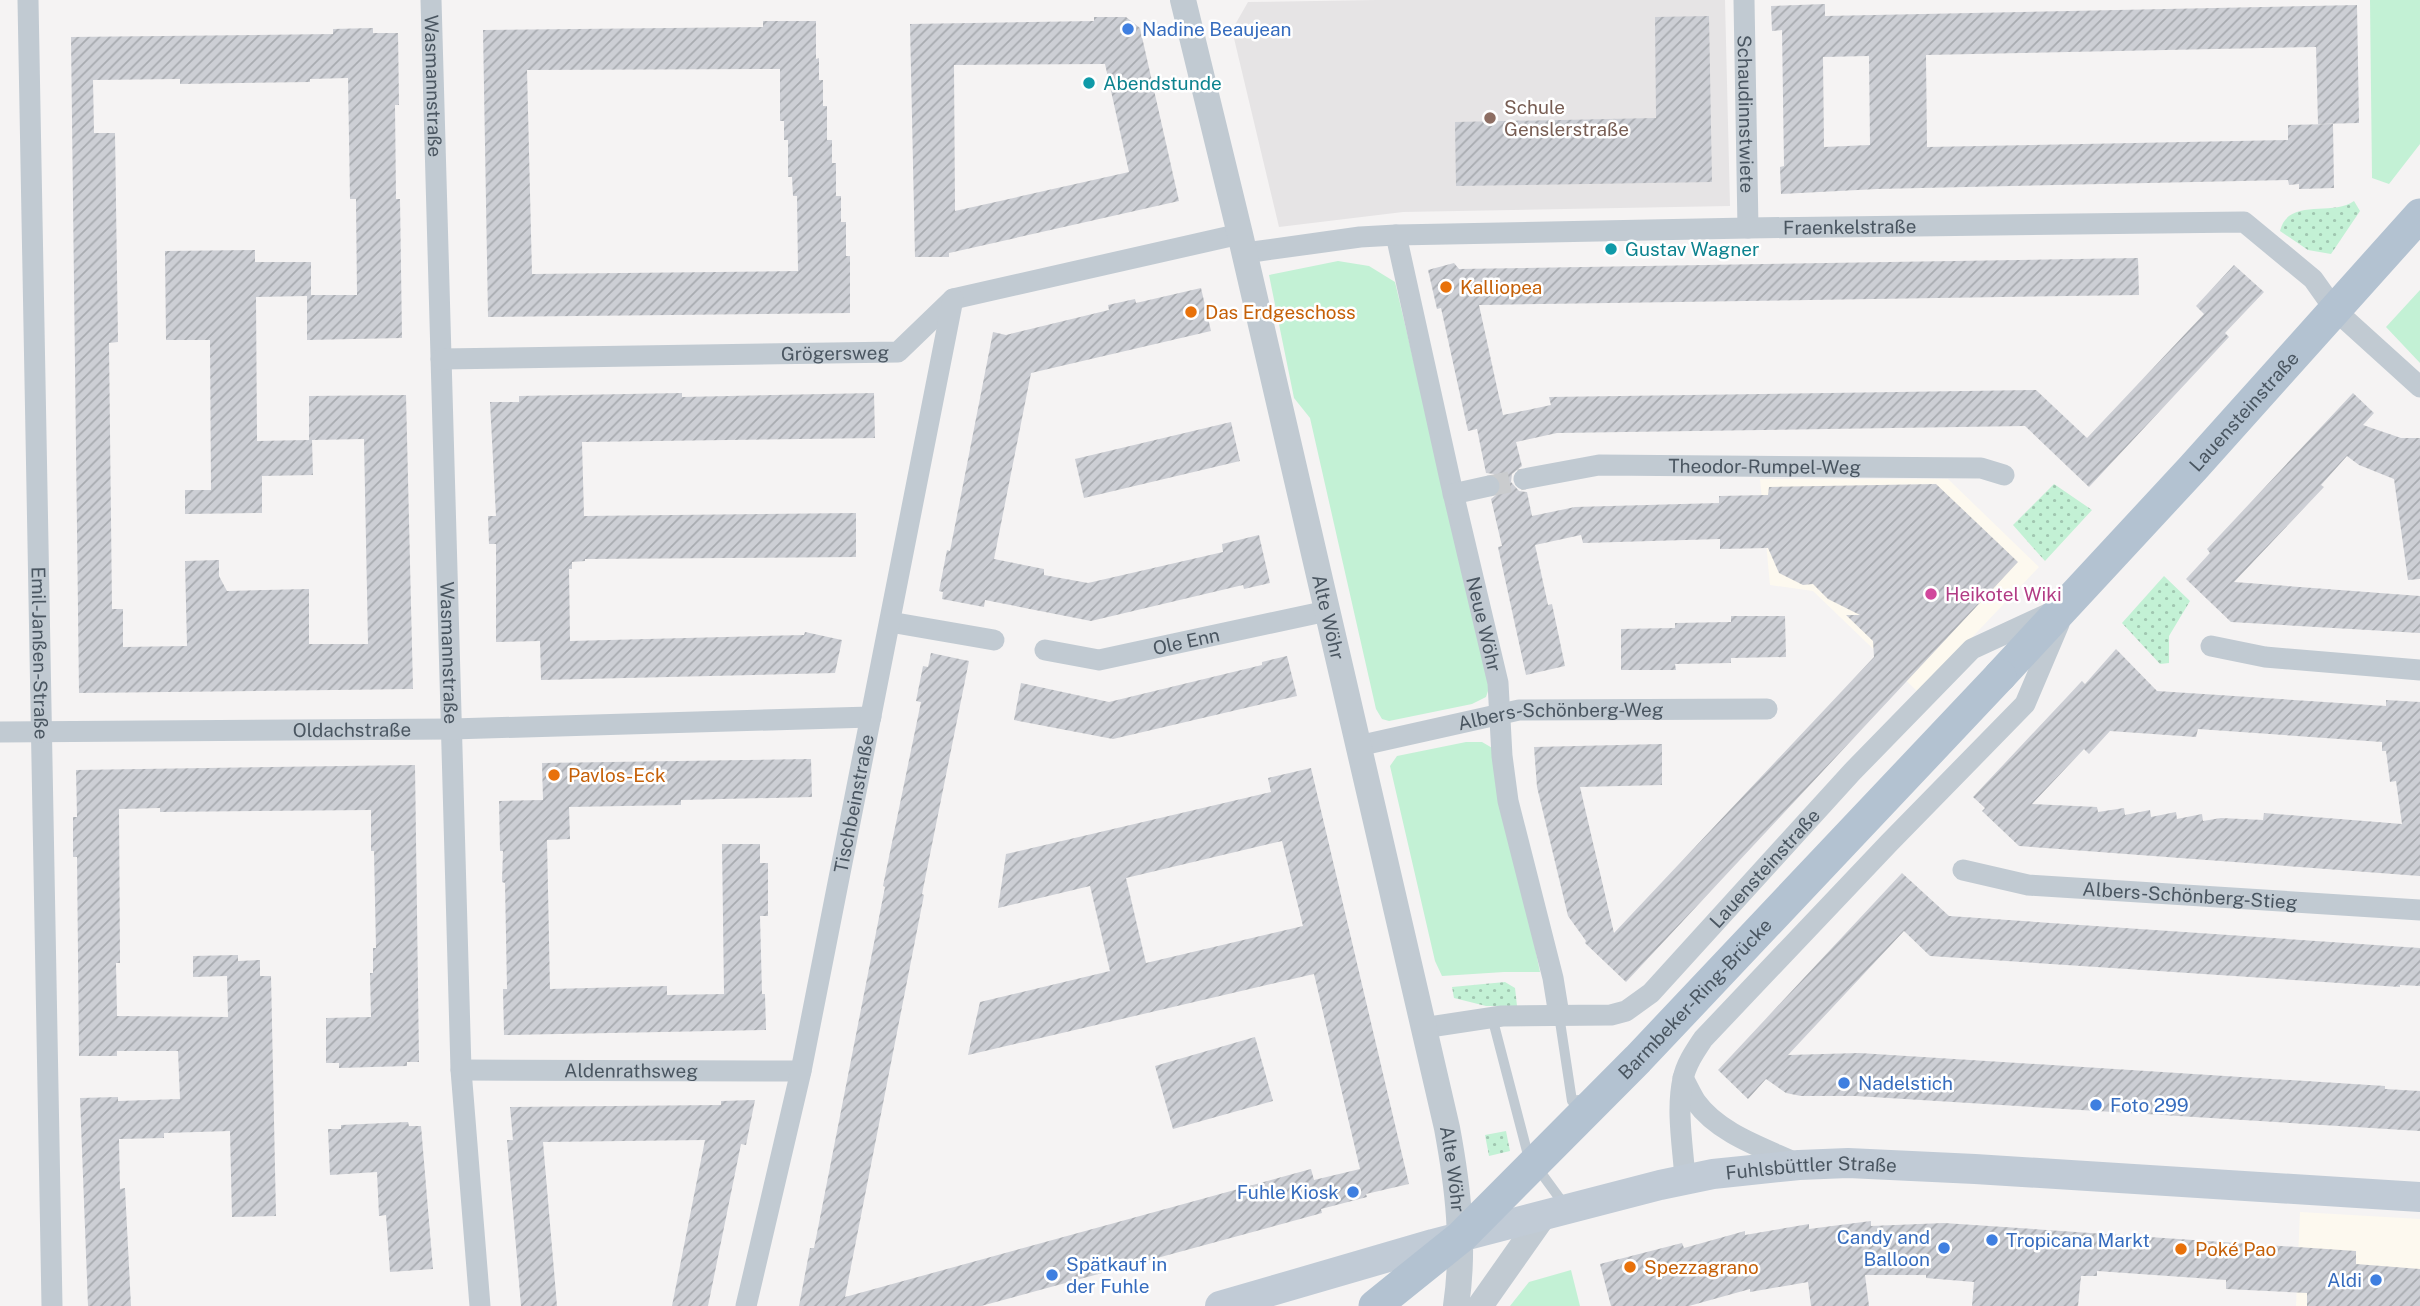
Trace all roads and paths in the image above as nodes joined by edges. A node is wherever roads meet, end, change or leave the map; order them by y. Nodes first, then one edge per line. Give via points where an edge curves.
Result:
1 (28, 0) edge
2 (430, 0) edge
3 (1182, 0) edge
4 (1744, 0) edge
5 (2420, 215) edge
6 (1748, 228) junction
7 (1396, 235) junction
8 (1242, 243) junction
9 (953, 299) junction
10 (2335, 310) junction
11 (441, 359) junction
12 (2420, 387) edge
13 (2004, 475) dead end
14 (1524, 479) tunnel mouth
15 (1489, 486) tunnel mouth
16 (1453, 494) junction
17 (2066, 606) junction
18 (1327, 611) junction
19 (890, 622) junction
20 (994, 640) dead end
21 (2211, 646) dead end
22 (1045, 650) dead end
23 (2420, 670) edge
24 (2000, 676) joint
25 (1767, 709) dead end
26 (1501, 714) junction
27 (871, 717) junction
28 (452, 729) junction
29 (41, 731) junction
30 (0, 732) edge
31 (1359, 746) junction
32 (1963, 870) dead end
33 (2420, 910) edge
34 (1559, 1015) junction
35 (1492, 1017) junction
36 (1423, 1028) junction
37 (1620, 1060) dead end
38 (461, 1070) junction
39 (801, 1071) junction
40 (1683, 1078) junction
41 (1799, 1165) junction
42 (1685, 1179) junction
43 (2420, 1196) edge
44 (1556, 1212) junction
45 (1460, 1237) junction
46 (52, 1306) edge
47 (480, 1306) edge
48 (746, 1306) edge
49 (1220, 1306) edge
50 (1375, 1306) edge
51 (1456, 1306) edge
52 (1480, 1306) edge

1 - 29 street, Emil-Janßen-Straße
2 - 11 street, Wasmannstraße
3 - 8 street, Alte Wöhr
4 - 6 street, Schaudinnstwiete
5 - 10 main road, Lauensteinstraße
6 - 7 street, Fraenkelstraße
6 - 10 street, Fraenkelstraße via 2244,222 2313,279
7 - 8 street, Fraenkelstraße
7 - 16 street, Neue Wöhr
8 - 9 street
8 - 18 street, Alte Wöhr
9 - 11 street, Grögersweg via 898,352
9 - 19 street, Tischbeinstraße
10 - 12 street, Fraenkelstraße
10 - 17 main road, Lauensteinstraße
11 - 28 street, Wasmannstraße
13 - 14 street, Theodor-Rumpel-Weg via 1981,468 1600,465
15 - 16 street
16 - 26 street, Neue Wöhr via 1499,683
17 - 24 main road, Lauensteinstraße
17 - 34 street, Lauensteinstraße via 1972,649 1852,772 1651,993 1626,1012
17 - 40 street, Lauensteinstraße via 2025,704 1703,1039
18 - 22 street, Ole Enn via 1099,660
18 - 31 street, Alte Wöhr
19 - 20 street
19 - 27 street, Tischbeinstraße
21 - 23 street via 2265,657
24 - 50 main road, Barmbeker-Ring-Brücke, bridge via 1619,1079 1462,1236
25 - 26 street, Albers-Schönberg-Weg via 1534,709
26 - 31 street, Albers-Schönberg-Weg
26 - 34 street, Neue Wöhr via 1508,801
27 - 28 street, Oldachstraße
27 - 39 street, Tischbeinstraße
28 - 29 street, Oldachstraße
28 - 38 street, Wasmannstraße
29 - 30 street, Oldachstraße
29 - 46 street, Emil-Janßen-Straße
31 - 36 street, Alte Wöhr
32 - 33 street, Albers-Schönberg-Stieg via 2028,885
34 - 35 street, Lauensteinstraße
34 - 37 lane via 1572,1101 1626,1093
35 - 36 street, Lauensteinstraße
35 - 44 lane via 1528,1155
36 - 45 street, Alte Wöhr via 1457,1178
38 - 39 street, Aldenrathsweg
38 - 47 street, Wasmannstraße
39 - 48 street, Tischbeinstraße
40 - 41 street via 1696,1102 1715,1121
40 - 42 street, Lauensteinstraße
41 - 42 main road, Fuhlsbüttler Straße
41 - 43 main road, Fuhlsbüttler Straße via 1962,1168
42 - 44 main road, Fuhlsbüttler Straße
44 - 45 main road, Fuhlsbüttler Straße
44 - 52 street
45 - 49 main road, Fuhlsbüttler Straße
45 - 51 street, Alte Wöhr

